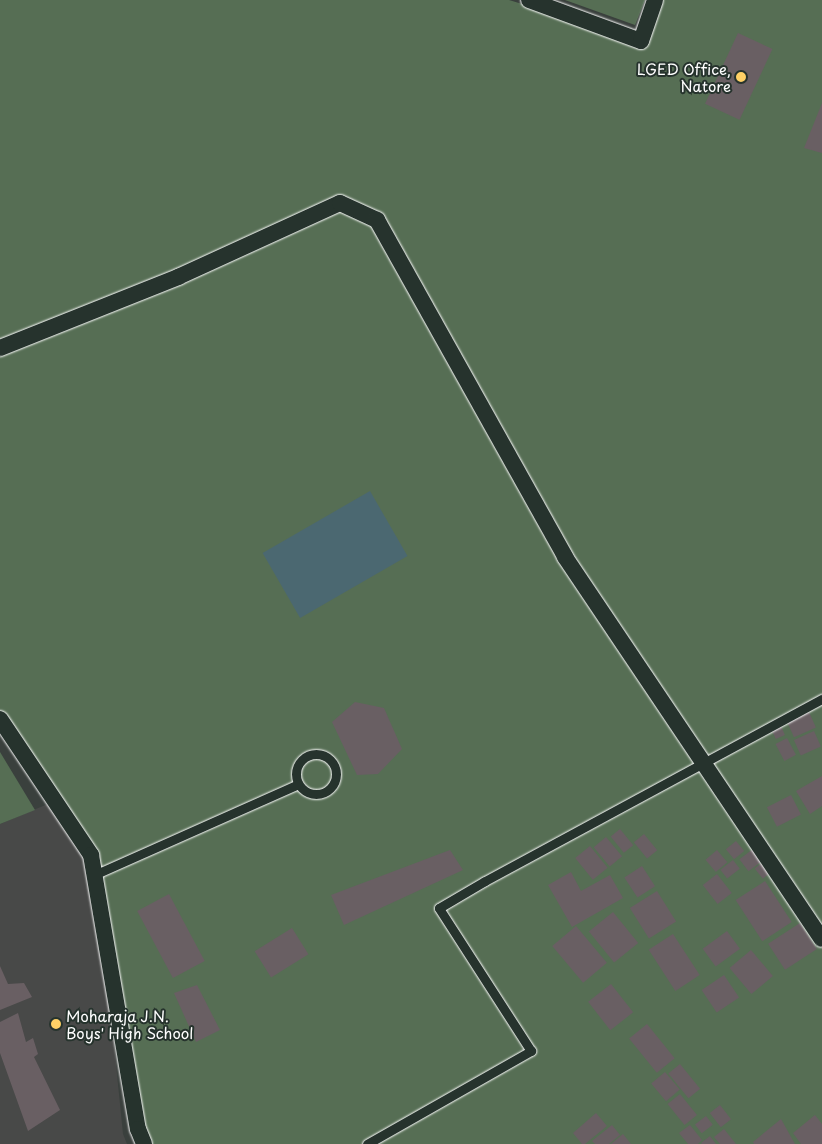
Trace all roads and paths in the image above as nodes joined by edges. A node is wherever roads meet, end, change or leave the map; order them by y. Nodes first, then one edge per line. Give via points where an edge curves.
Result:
1 (529, 0) edge
2 (655, 0) edge
3 (0, 348) edge
4 (822, 699) edge
5 (0, 719) edge
6 (705, 762) junction
7 (298, 784) junction
8 (94, 875) junction
9 (822, 939) edge
10 (144, 1144) edge
11 (367, 1144) edge

1 - 2 street via 641,40
3 - 6 street via 178,277 340,203 377,220 565,557
4 - 6 lane
5 - 8 street via 91,855
6 - 9 street
6 - 11 lane via 438,908 531,1052
7 - 7 lane via 298,765 307,756 320,754 334,765 336,779 328,790 308,793
7 - 8 lane
8 - 10 street via 138,1129

